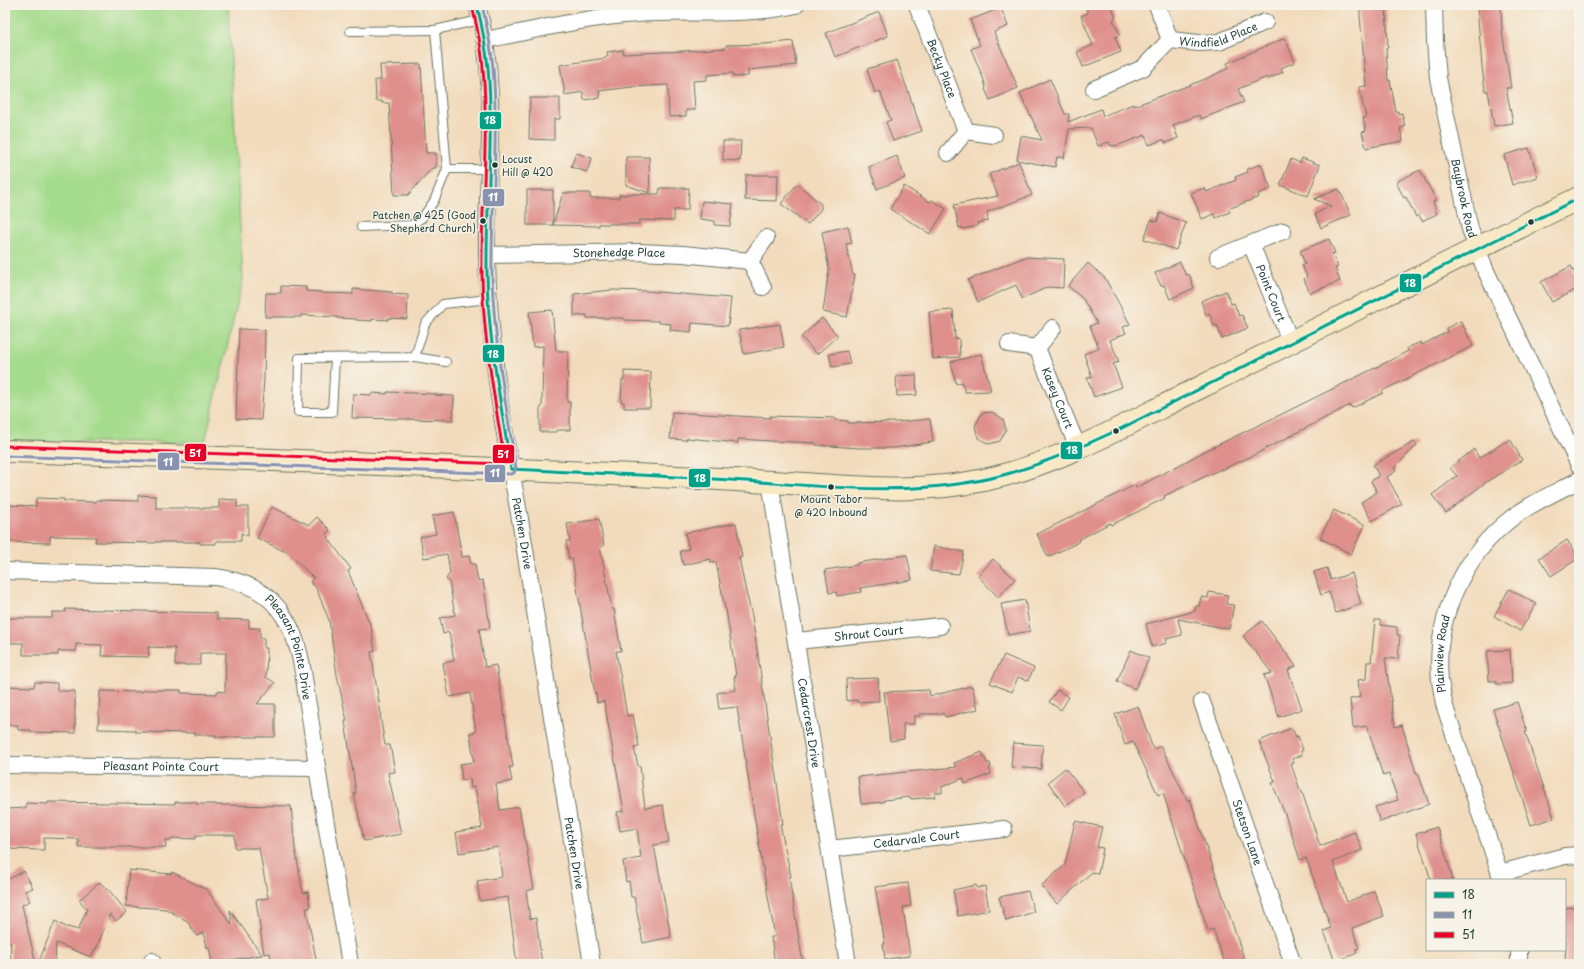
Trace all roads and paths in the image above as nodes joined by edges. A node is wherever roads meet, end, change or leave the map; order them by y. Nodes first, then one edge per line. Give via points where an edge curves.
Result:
1 (796, 5) edge
2 (917, 5) edge
3 (1157, 5) edge
4 (1434, 5) edge
5 (673, 8) edge
6 (478, 12) edge
7 (1265, 22) dead end
8 (435, 30) junction
9 (350, 31) dead end
10 (485, 40) junction
11 (1170, 40) junction
12 (1094, 89) dead end
13 (966, 131) junction
14 (994, 135) dead end
15 (948, 153) dead end
16 (448, 169) junction
17 (489, 170) junction
18 (1579, 198) edge
19 (361, 227) dead end
20 (1283, 231) dead end
21 (766, 238) dead end
22 (1251, 244) junction
23 (1477, 247) junction
24 (487, 255) junction
25 (1218, 257) dead end
26 (750, 260) junction
27 (762, 287) dead end
28 (489, 299) junction
29 (1054, 328) dead end
30 (1291, 343) junction
31 (1009, 344) dead end
32 (1037, 348) junction
33 (415, 357) junction
34 (335, 358) junction
35 (446, 362) dead end
36 (1078, 448) junction
37 (5, 451) edge
38 (1579, 465) edge
39 (510, 469) junction
40 (1579, 480) edge
41 (770, 482) junction
42 (5, 571) edge
43 (940, 626) dead end
44 (797, 641) junction
45 (1202, 702) dead end
46 (5, 765) edge
47 (317, 768) junction
48 (1004, 829) dead end
49 (830, 849) junction
50 (1579, 855) edge
51 (1501, 876) edge
52 (1519, 951) edge
53 (350, 964) edge
54 (592, 964) edge
55 (848, 964) edge
56 (1293, 964) edge
57 (1519, 964) edge

1 - 5 street via 762,11 702,13
2 - 13 street, Becky Place
3 - 11 street, Windfield Place
4 - 23 street, Baybrook Road via 1438,78 1470,229
5 - 10 street via 590,18
6 - 8 lane
6 - 10 street, Patchen Drive
7 - 11 street, Windfield Place via 1219,42
8 - 9 lane
8 - 16 lane
10 - 17 street, Patchen Drive via 491,107
11 - 12 street, Windfield Place via 1143,68
13 - 14 street
13 - 15 street
16 - 17 lane
16 - 19 lane via 434,201 422,218 411,225
17 - 24 street, Patchen Drive
18 - 23 street
20 - 22 street
21 - 26 street
22 - 25 street
22 - 30 street, Point Court
23 - 30 street
23 - 38 street, Baybrook Road via 1485,269
24 - 26 street, Stonehedge Place via 638,252
24 - 28 street, Patchen Drive
26 - 27 street
28 - 33 lane via 443,304 425,324
28 - 39 street, Patchen Drive via 491,336
29 - 32 street
30 - 36 street
31 - 32 street
32 - 36 street, Kasey Court
33 - 34 lane
33 - 35 lane
34 - 34 lane via 299,358 298,412 332,412
36 - 41 street via 1017,471 951,485 898,489
37 - 39 street
39 - 41 street
39 - 54 street, Patchen Drive
40 - 51 street, Plainview Road via 1513,517 1480,548 1459,584 1445,619 1440,649 1440,679 1444,704
41 - 44 street, Cedarcrest Drive
42 - 47 street, Pleasant Pointe Drive via 215,577 235,580 256,588 272,600 285,617 295,637 303,666
43 - 44 street, Shrout Court
44 - 49 street, Cedarcrest Drive
45 - 56 street, Stetson Lane
46 - 47 street, Pleasant Pointe Court
47 - 53 street, Pleasant Pointe Drive
48 - 49 street, Cedarvale Court
49 - 55 street, Cedarcrest Drive
50 - 51 street via 1565,856
52 - 57 street

